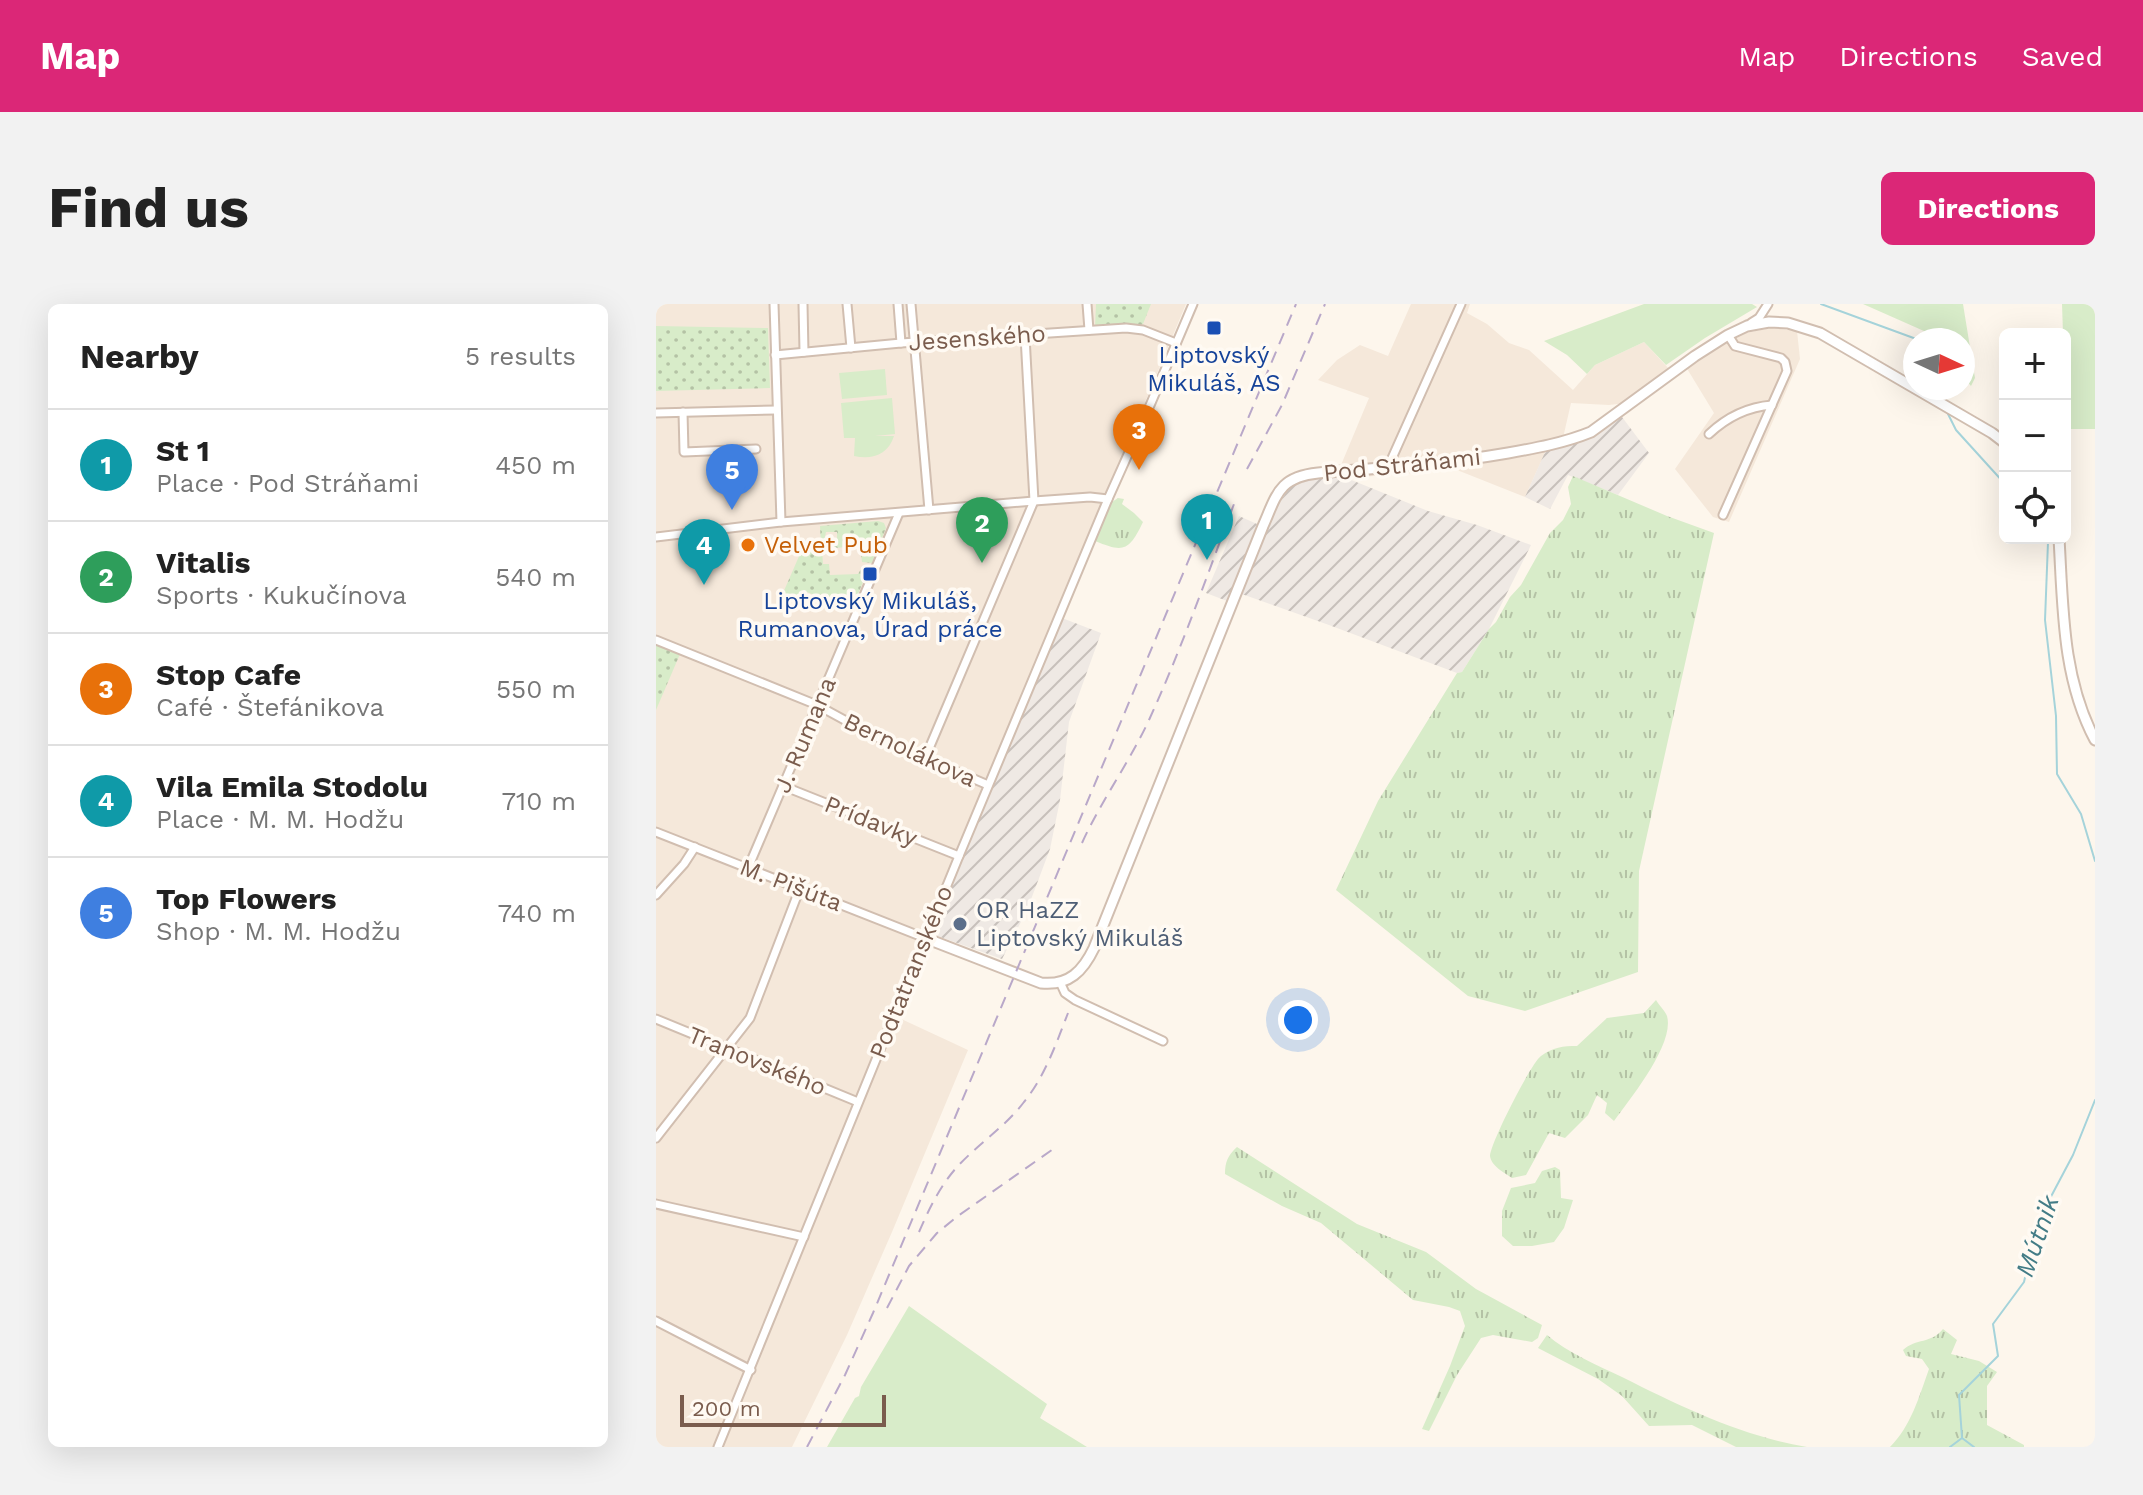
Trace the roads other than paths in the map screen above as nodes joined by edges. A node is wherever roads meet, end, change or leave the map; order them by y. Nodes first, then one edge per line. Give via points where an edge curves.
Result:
1 (774, 304) edge
2 (803, 304) edge
3 (847, 304) edge
4 (898, 304) edge
5 (911, 304) edge
6 (1087, 304) edge
7 (1193, 304) edge
8 (1461, 304) edge
9 (1767, 305) edge
10 (1775, 322) junction
11 (1747, 326) junction
12 (1089, 330) junction
13 (1728, 335) junction
14 (1025, 336) junction
15 (915, 342) junction
16 (901, 343) junction
17 (1176, 343) junction
18 (851, 348) junction
19 (804, 352) junction
20 (775, 355) junction
21 (1772, 405) junction
22 (776, 410) junction
23 (683, 412) junction
24 (656, 413) edge
25 (1709, 434) dead end
26 (1999, 439) edge
27 (756, 449) dead end
28 (1388, 467) junction
29 (1108, 499) junction
30 (1034, 501) junction
31 (929, 510) junction
32 (899, 513) junction
33 (1722, 515) dead end
34 (781, 522) junction
35 (656, 537) edge
36 (2059, 544) edge
37 (656, 640) edge
38 (817, 705) junction
39 (2095, 740) edge
40 (925, 758) junction
41 (988, 785) junction
42 (783, 786) junction
43 (656, 832) edge
44 (695, 847) junction
45 (959, 856) junction
46 (748, 868) junction
47 (800, 888) junction
48 (656, 895) edge
49 (925, 938) junction
50 (1060, 982) junction
51 (656, 1019) edge
52 (1163, 1041) dead end
53 (727, 1049) junction
54 (858, 1102) junction
55 (656, 1138) edge
56 (656, 1204) edge
57 (804, 1237) junction
58 (656, 1321) edge
59 (751, 1370) junction
60 (718, 1447) edge

1 - 20 street
2 - 19 street
3 - 18 street
4 - 16 street
5 - 15 street
6 - 12 street
7 - 17 street, Podtatranského
8 - 28 street
9 - 10 street
9 - 11 street
10 - 11 street, Pod Stráňami
10 - 26 street, Pod Stráňami via 1820,333
11 - 13 street, Pod Stráňami
12 - 14 street, Jesenského
12 - 17 street, Jesenského via 1139,329
13 - 21 street via 1735,346 1785,362 1786,374
13 - 28 street, Pod Stráňami via 1577,438 1496,455
14 - 15 street, Jesenského
14 - 30 street
15 - 16 street, Jesenského
15 - 31 street
16 - 18 street, Jesenského
17 - 29 street, Podtatranského
18 - 19 street, Jesenského
19 - 20 street, Jesenského
20 - 22 street
21 - 25 street via 1732,416
21 - 33 street
22 - 23 street
22 - 34 street
23 - 24 street
23 - 27 street via 684,452
28 - 50 street, Pod Stráňami via 1299,475 1282,487 1094,948 1079,972
29 - 30 street
29 - 41 street, Podtatranského
30 - 31 street
30 - 40 street
31 - 32 street
32 - 34 street
32 - 38 street, J. Rumana
34 - 35 street
36 - 39 street via 2072,679
37 - 38 street, Bernolákova
38 - 40 street, Bernolákova
38 - 42 street, J. Rumana
40 - 41 street, Bernolákova
41 - 45 street, Podtatranského
42 - 45 street, Prídavky
42 - 46 street, J. Rumana
43 - 44 street, M. Pišúta
44 - 46 street, M. Pišúta
44 - 48 street
45 - 49 street, Podtatranského
46 - 47 street, M. Pišúta
47 - 49 street, M. Pišúta
47 - 53 street via 753,1012
49 - 50 street via 1041,983
49 - 54 street, Podtatranského
50 - 52 street via 1075,1000
51 - 53 street, Tranovského
53 - 54 street, Tranovského
53 - 55 street
54 - 57 street, Podtatranského
56 - 57 street
57 - 59 street, Podtatranského
58 - 59 street
59 - 60 street, Podtatranského

